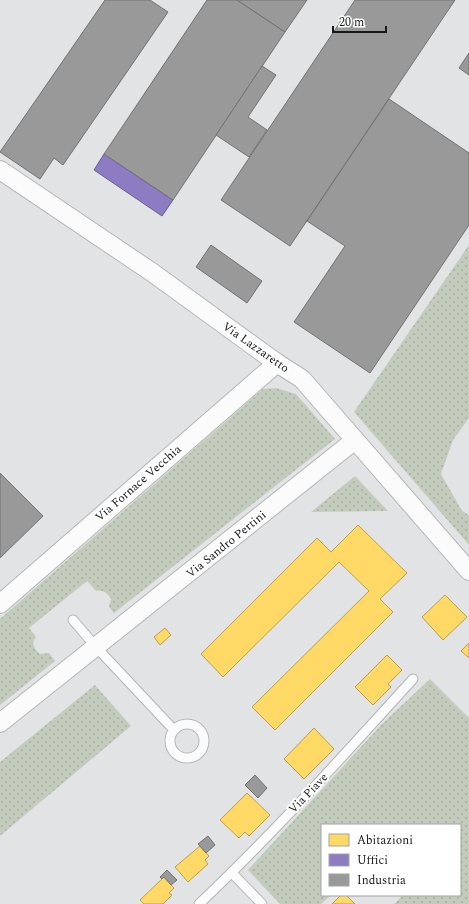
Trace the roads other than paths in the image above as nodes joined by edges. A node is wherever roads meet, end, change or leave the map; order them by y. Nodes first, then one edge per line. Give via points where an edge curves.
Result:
1 (0, 170) edge
2 (277, 363) junction
3 (355, 440) junction
4 (469, 571) edge
5 (0, 604) edge
6 (73, 620) dead end
7 (96, 647) junction
8 (414, 679) dead end
9 (0, 723) edge
10 (174, 730) dead end
11 (232, 872) junction
12 (199, 904) edge
13 (262, 904) edge

1 - 2 street, Via Lazzaretto via 153,273
2 - 3 street, Via Lazzaretto via 302,379
2 - 5 street, Via Fornace Vecchia
3 - 4 street, Via Lazzaretto
3 - 7 street, Via Sandro Pertini
6 - 7 lane
7 - 9 street, Via Sandro Pertini
7 - 10 lane
8 - 11 lane, Via Piave
11 - 12 lane, Via Piave
11 - 13 lane

